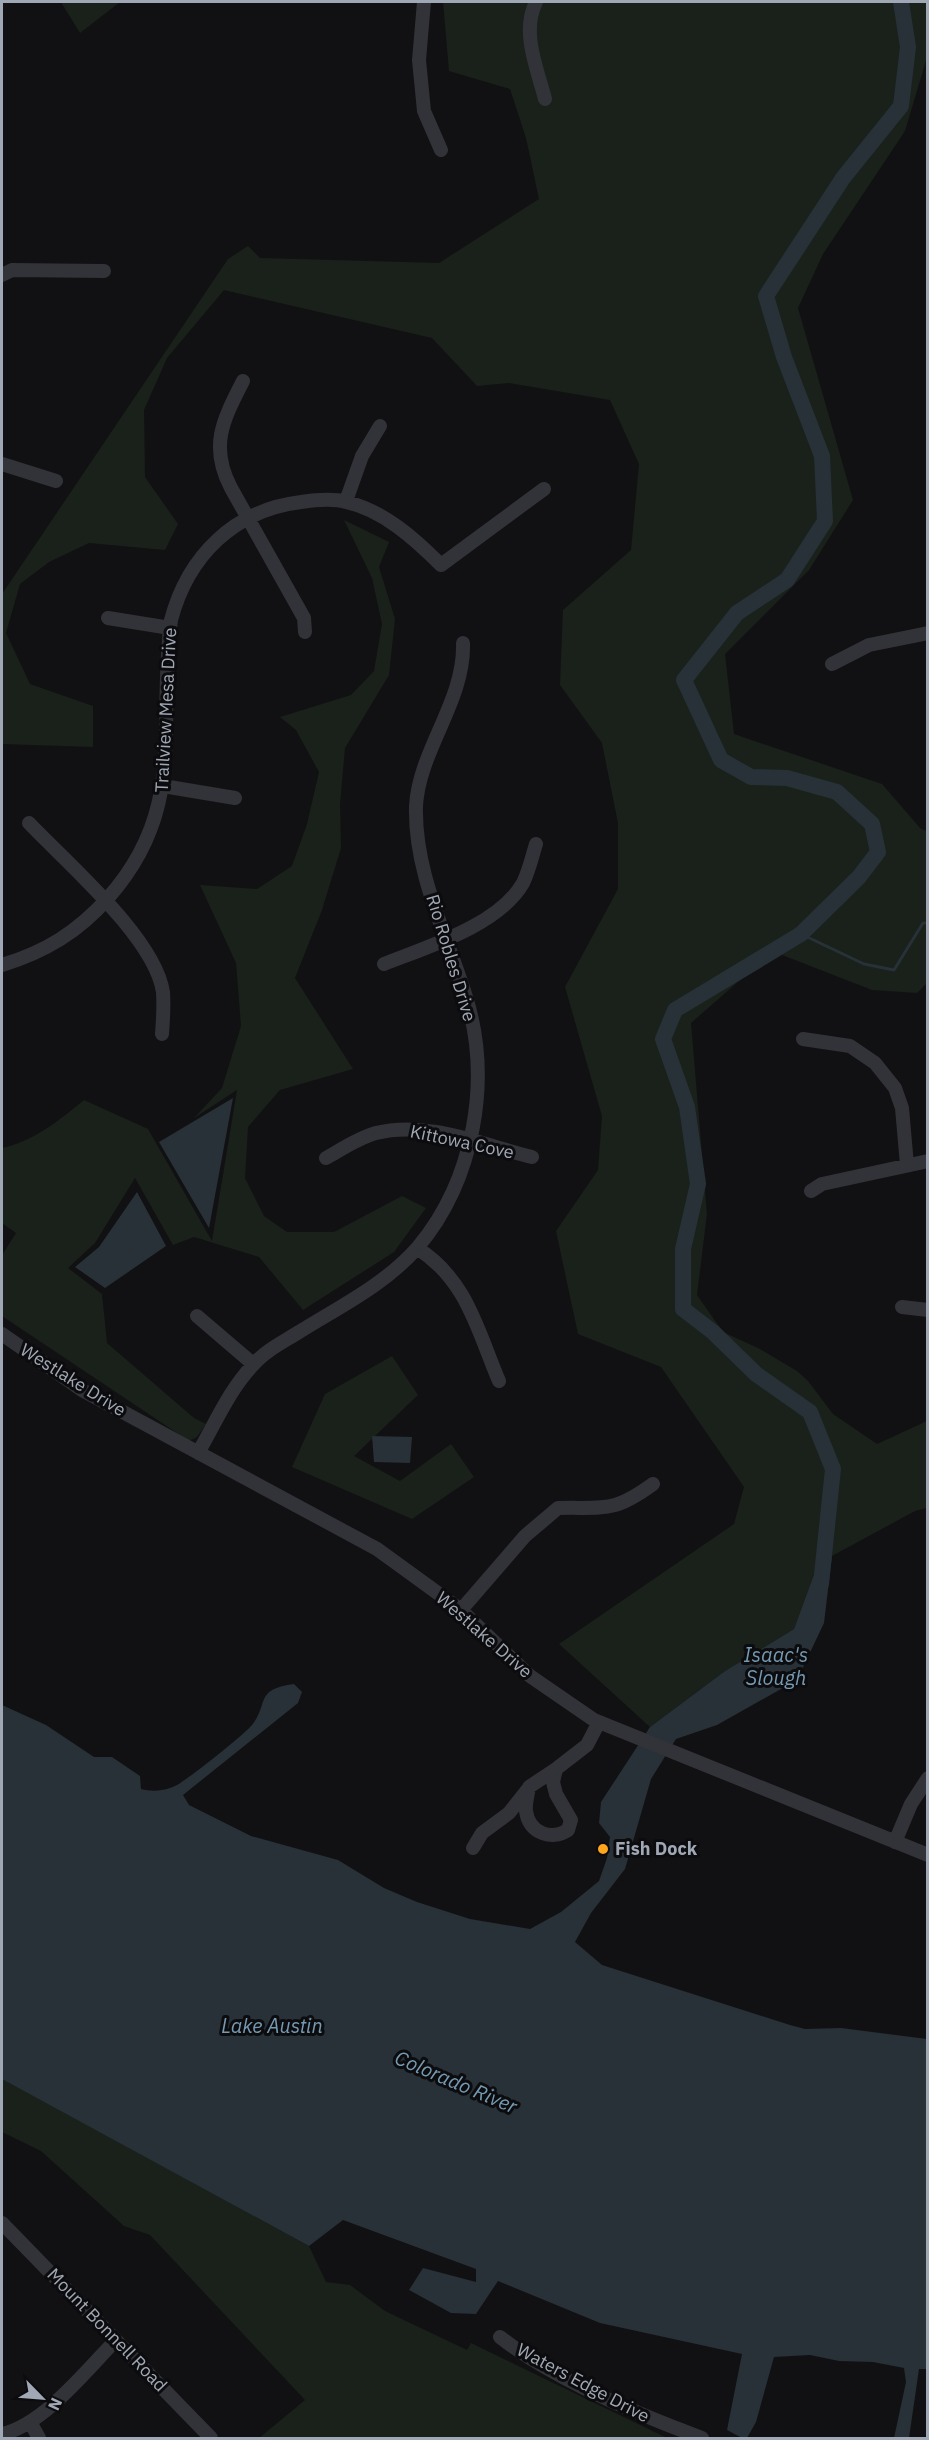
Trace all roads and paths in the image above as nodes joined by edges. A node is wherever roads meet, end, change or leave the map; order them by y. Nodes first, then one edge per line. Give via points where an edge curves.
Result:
1 (424, 2) edge
2 (536, 2) edge
3 (545, 99) dead end
4 (441, 150) dead end
5 (104, 271) dead end
6 (2, 275) edge
7 (243, 381) dead end
8 (380, 426) dead end
9 (2, 464) edge
10 (56, 481) dead end
11 (544, 489) dead end
12 (346, 501) junction
13 (248, 517) junction
14 (108, 618) dead end
15 (170, 628) junction
16 (305, 632) dead end
17 (927, 633) edge
18 (463, 644) dead end
19 (832, 664) dead end
20 (163, 786) junction
21 (235, 798) dead end
22 (29, 823) dead end
23 (536, 844) dead end
24 (105, 902) junction
25 (446, 939) junction
26 (384, 964) dead end
27 (2, 965) edge
28 (162, 1034) dead end
29 (803, 1039) dead end
30 (470, 1141) junction
31 (532, 1157) dead end
32 (326, 1158) dead end
33 (927, 1161) edge
34 (907, 1165) junction
35 (811, 1191) dead end
36 (417, 1248) junction
37 (902, 1307) dead end
38 (927, 1310) edge
39 (197, 1316) dead end
40 (2, 1334) edge
41 (253, 1364) junction
42 (499, 1381) dead end
43 (198, 1453) junction
44 (653, 1484) dead end
45 (461, 1610) junction
46 (599, 1722) junction
47 (556, 1769) junction
48 (927, 1778) edge
49 (529, 1787) junction
50 (895, 1842) junction
51 (472, 1848) dead end
52 (927, 1855) edge
53 (2, 2223) edge
54 (500, 2337) dead end
55 (116, 2341) junction
56 (30, 2422) junction
57 (2, 2434) edge
58 (39, 2439) edge
59 (211, 2439) edge
60 (702, 2439) edge

1 - 4 street via 419,60 424,111
2 - 3 street via 529,15 529,38
5 - 6 street via 12,270
7 - 13 street via 223,420 219,450 226,478
8 - 12 street via 362,456
9 - 10 street
11 - 12 street, Trailview Mesa Drive via 441,565 390,523
12 - 13 street, Trailview Mesa Drive via 290,503
13 - 15 street, Trailview Mesa Drive via 218,537 200,557 183,586
13 - 16 street via 304,618
14 - 15 street
15 - 20 street, Trailview Mesa Drive
17 - 19 street via 869,645
18 - 25 street, Rio Robles Drive via 455,688 416,803 419,849
20 - 21 street
20 - 24 street, Trailview Mesa Drive via 145,849
22 - 24 street
23 - 25 street via 523,883 506,904
24 - 27 street, Trailview Mesa Drive via 60,942
24 - 28 street via 134,934 157,974 162,992
25 - 26 street
25 - 30 street, Rio Robles Drive via 467,1000 476,1042 477,1091
29 - 34 street via 850,1046 880,1069 895,1088 902,1108
30 - 31 street, Kittowa Cove
30 - 32 street, Kittowa Cove via 424,1130 388,1130 358,1140
30 - 36 street, Rio Robles Drive via 450,1197
33 - 34 street
34 - 35 street via 822,1184
36 - 41 street, Rio Robles Drive via 371,1288
36 - 42 street via 442,1266 461,1290
37 - 38 street
39 - 41 street
40 - 43 street, Westlake Drive via 82,1390
41 - 43 street, Rio Robles Drive
43 - 45 street, Westlake Drive via 377,1549
44 - 45 street via 627,1503 603,1509 558,1508 525,1536
45 - 46 street, Westlake Drive via 530,1676
46 - 47 street via 587,1745
46 - 50 street, Westlake Drive
47 - 49 street
47 - 49 street via 556,1794 571,1820 568,1830 560,1836 549,1836 534,1828 526,1811
48 - 50 street via 910,1804
49 - 51 street via 509,1813 482,1833
50 - 52 street, Westlake Drive
53 - 55 street, Mount Bonnell Road
54 - 60 street, Waters Edge Drive via 522,2354 640,2416
55 - 56 street
55 - 59 street, Mount Bonnell Road
56 - 57 street via 17,2431
56 - 58 street

